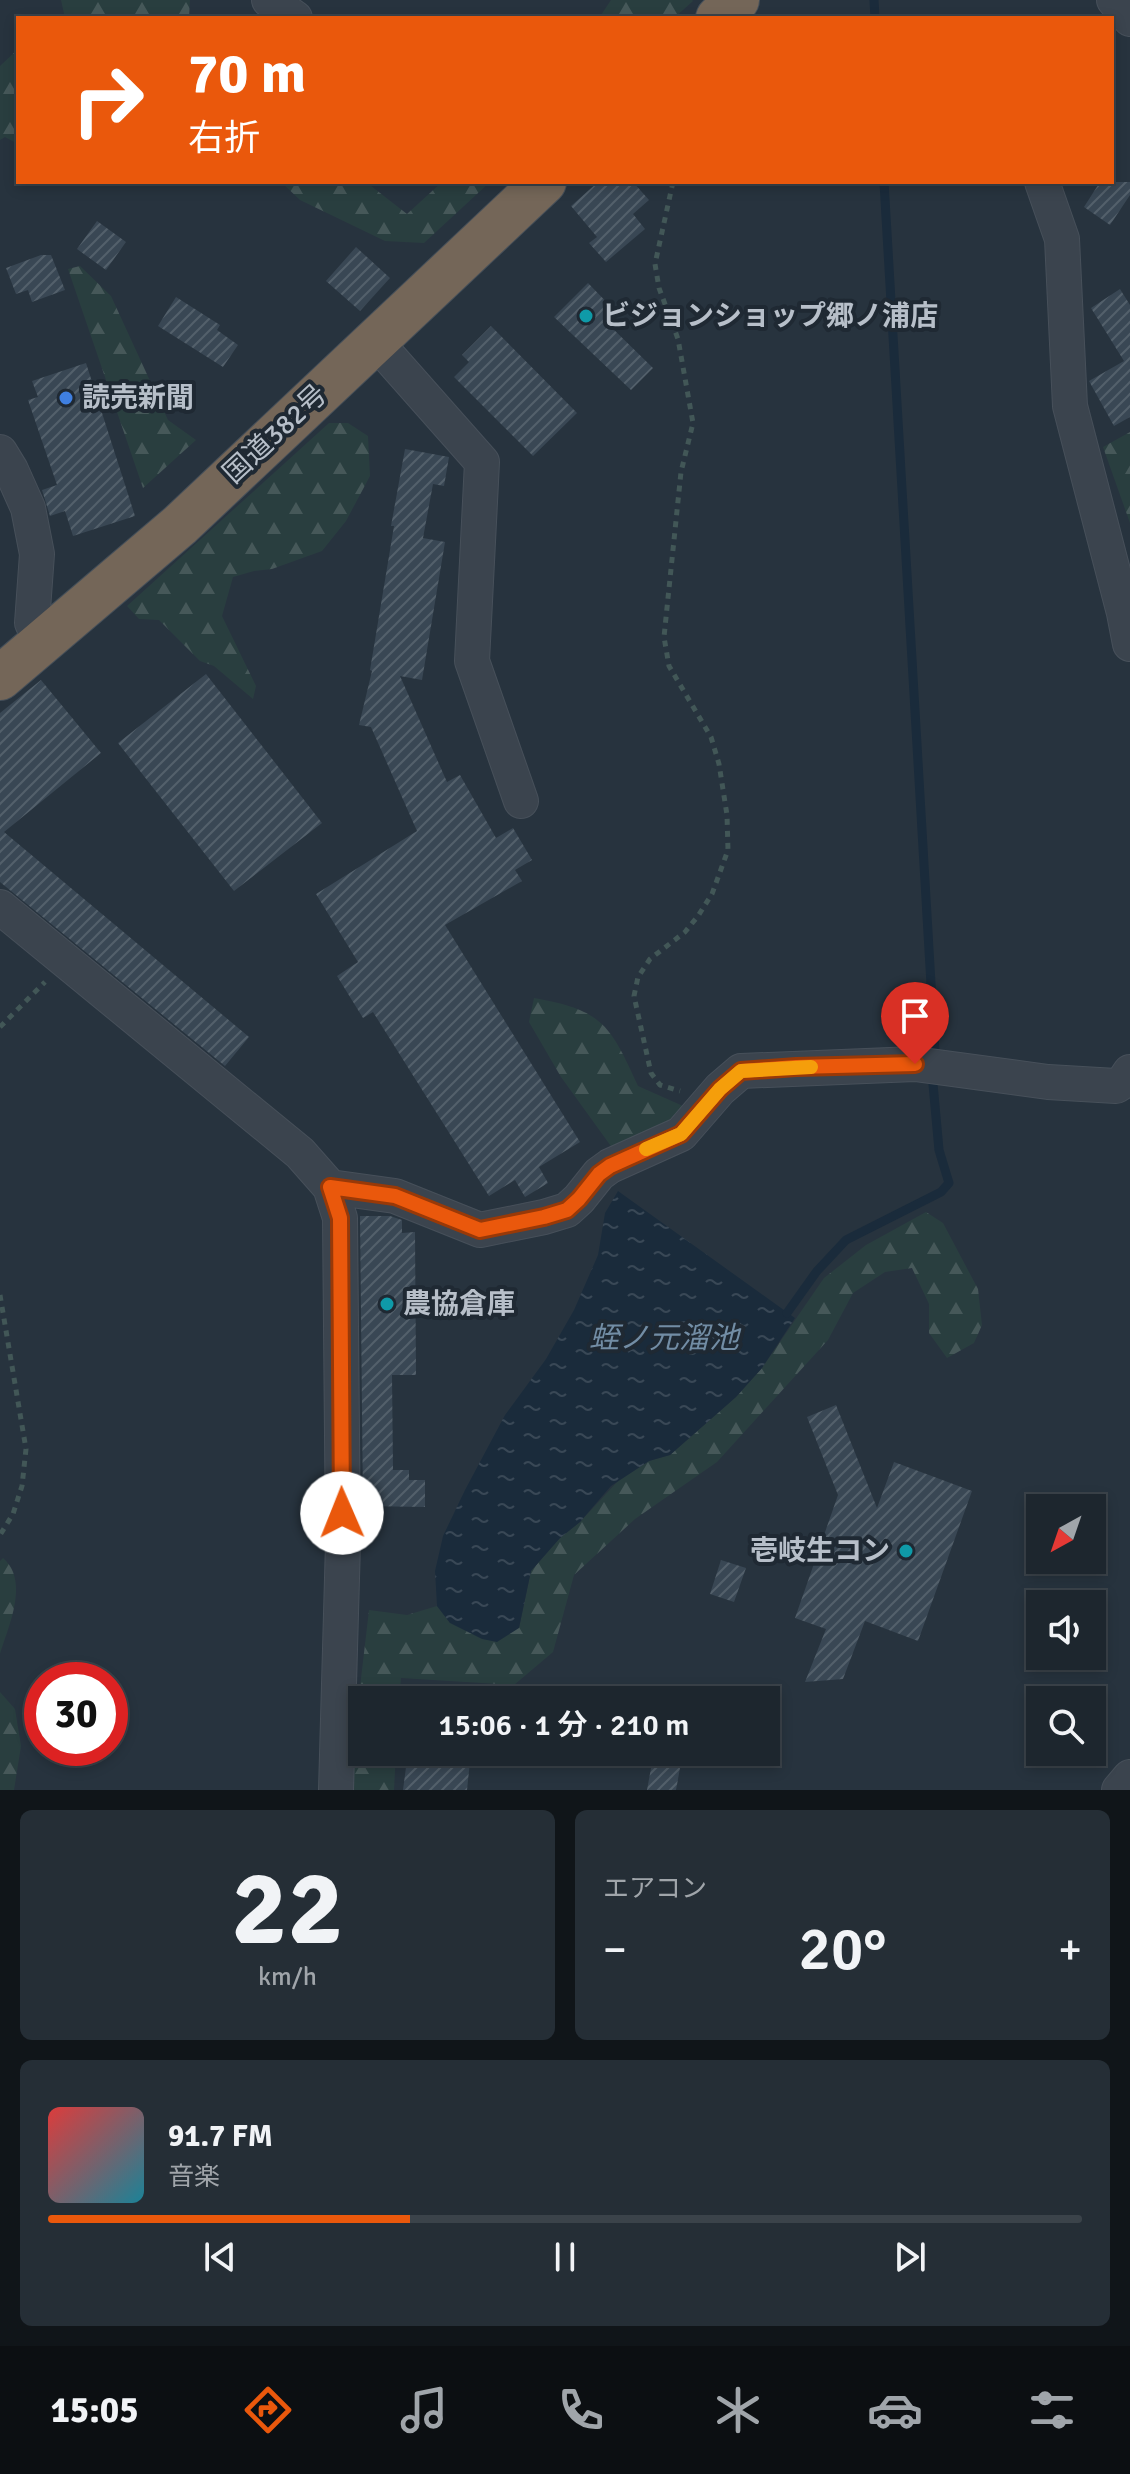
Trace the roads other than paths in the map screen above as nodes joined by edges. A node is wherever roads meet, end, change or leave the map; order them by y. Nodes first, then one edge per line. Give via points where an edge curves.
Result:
1 (269, 0) edge
2 (737, 0) edge
3 (1114, 0) edge
4 (292, 16) edge
5 (720, 16) edge
6 (1130, 19) edge
7 (542, 184) edge
8 (1043, 184) edge
9 (375, 341) junction
10 (0, 452) edge
11 (42, 643) junction
12 (1130, 644) edge
13 (0, 678) edge
14 (521, 801) dead end
15 (0, 907) edge
16 (1130, 1072) edge
17 (330, 1187) junction
18 (1130, 1777) edge
19 (336, 1790) edge
20 (1119, 1790) edge

1 - 4 street
2 - 5 highway
3 - 6 street
7 - 9 highway, 国道382号
8 - 12 street via 1062,239 1070,406
9 - 11 highway, 国道382号 via 180,525
9 - 14 street via 482,462 472,661
10 - 11 street via 28,508 37,554 32,623
11 - 13 highway, 国道382号
15 - 17 street via 300,1153
16 - 17 street via 1116,1086 915,1064 741,1071 681,1134 610,1166 567,1210 480,1230 395,1196
17 - 19 street via 340,1218 343,1543
18 - 20 street

